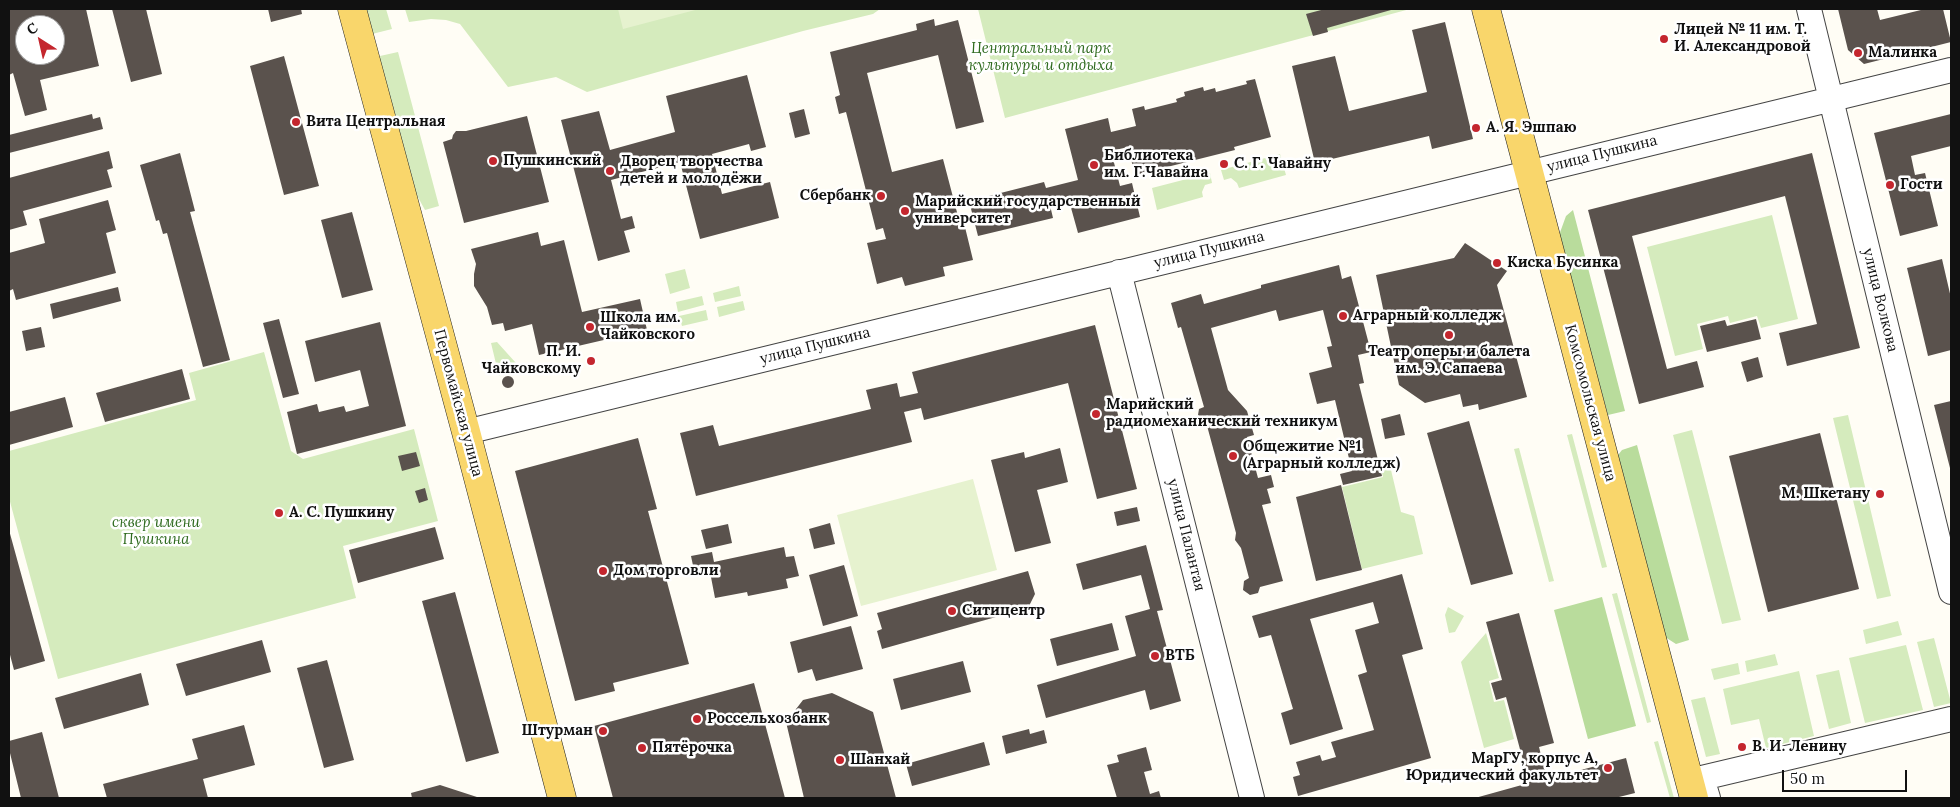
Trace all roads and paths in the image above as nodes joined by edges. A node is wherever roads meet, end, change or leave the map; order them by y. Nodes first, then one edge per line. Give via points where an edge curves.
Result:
1 (352, 9) edge
2 (1486, 9) edge
3 (1809, 9) edge
4 (1951, 70) edge
5 (1831, 99) junction
6 (1529, 172) junction
7 (1119, 272) junction
8 (466, 432) junction
9 (1951, 592) edge
10 (1951, 719) edge
11 (562, 798) edge
12 (1252, 798) edge
13 (1694, 798) edge
14 (1708, 798) edge

1 - 8 main road, Первомайская улица
2 - 6 main road, Комсомольская улица
3 - 5 street, улица Волкова
4 - 5 street, улица Пушкина
5 - 6 street, улица Пушкина
5 - 9 street, улица Волкова
6 - 7 street, улица Пушкина
6 - 13 main road, Комсомольская улица
7 - 8 street, улица Пушкина
7 - 12 street, улица Палантая
8 - 11 main road, Первомайская улица
10 - 14 street via 1702,778

